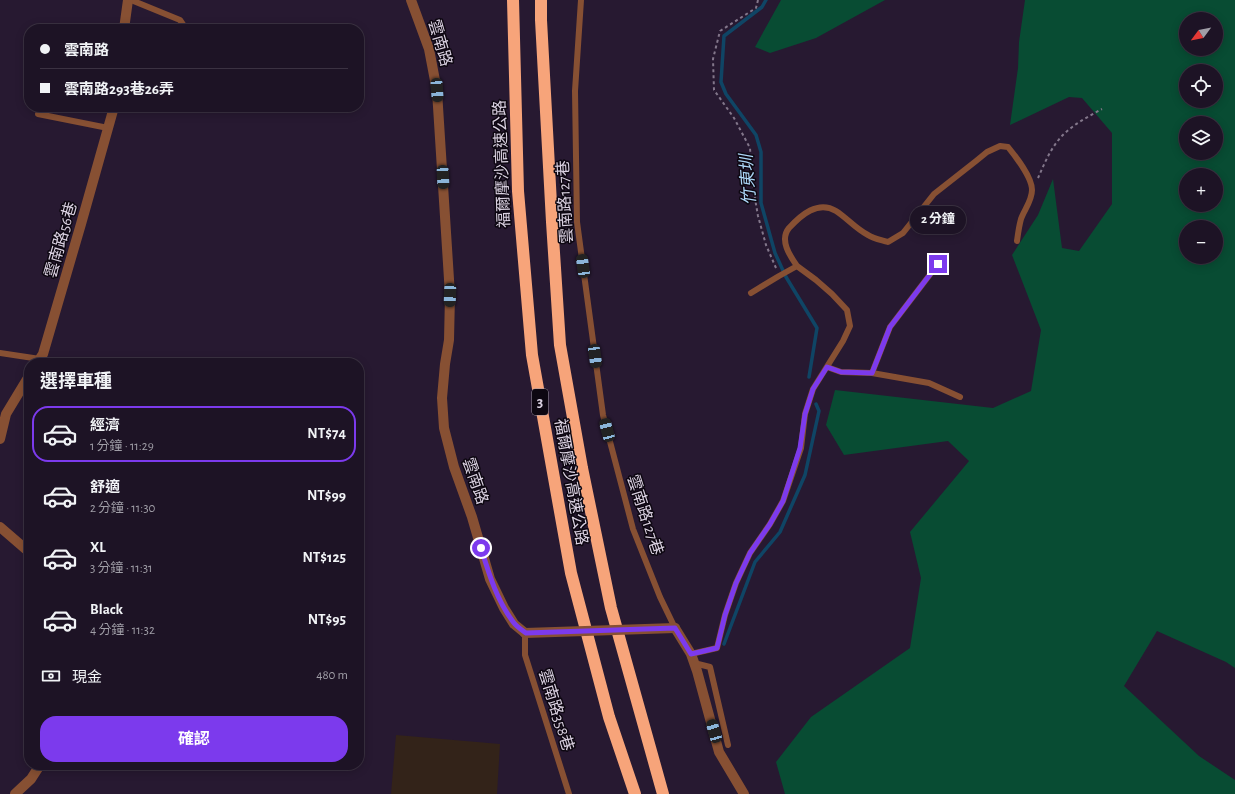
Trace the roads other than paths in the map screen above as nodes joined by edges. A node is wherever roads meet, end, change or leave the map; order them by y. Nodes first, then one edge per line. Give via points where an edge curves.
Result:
1 (129, 0) edge
2 (411, 0) edge
3 (514, 0) edge
4 (541, 0) edge
5 (581, 0) edge
6 (125, 24) edge
7 (183, 24) edge
8 (113, 112) edge
9 (38, 114) dead end
10 (108, 128) junction
11 (1017, 241) dead end
12 (938, 264) dead end
13 (798, 266) junction
14 (751, 293) dead end
15 (0, 353) edge
16 (24, 358) edge
17 (41, 358) edge
18 (827, 367) junction
19 (872, 373) junction
20 (24, 384) edge
21 (960, 397) dead end
22 (0, 439) edge
23 (0, 527) edge
24 (24, 548) edge
25 (675, 628) junction
26 (526, 633) junction
27 (693, 659) junction
28 (728, 746) dead end
29 (36, 770) edge
30 (15, 794) edge
31 (569, 794) edge
32 (635, 794) edge
33 (663, 794) edge
34 (744, 794) edge

1 - 6 street
1 - 7 lane via 180,20
2 - 26 street, 雲南路 via 429,49 437,90 450,295 442,398 444,428 490,578 514,624
3 - 32 highway, 福爾摩沙高速公路 / 3 via 518,191 532,355 571,573 609,717
4 - 33 highway, 福爾摩沙高速公路 / 3 via 560,345 611,608
5 - 25 lane, 雲南路127巷 via 575,91 577,222 603,415 633,529
8 - 10 street, 雲南路56巷
9 - 10 lane
10 - 17 street, 雲南路56巷
11 - 13 lane via 1021,220 1032,190 1018,158 1008,147 1000,146 987,152 934,194 903,233 888,242 868,236 835,211 823,206 810,210 796,220 786,232 784,242
12 - 19 lane via 890,327
13 - 14 lane
13 - 18 lane via 847,310 850,326
15 - 16 lane, 雲南路56巷
18 - 19 lane via 841,372
18 - 27 lane via 813,389 805,414 800,448 783,501 750,553 736,583 717,648
19 - 21 lane via 929,383
20 - 22 street via 6,414
23 - 24 street
25 - 26 street, bridge
25 - 27 street
26 - 31 lane, 雲南路358巷 via 525,654
27 - 28 lane via 710,667
27 - 34 street via 719,752
29 - 30 street

